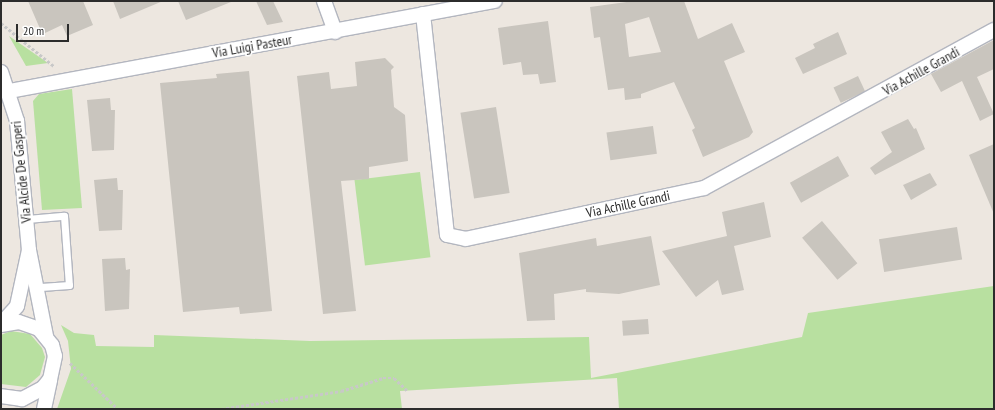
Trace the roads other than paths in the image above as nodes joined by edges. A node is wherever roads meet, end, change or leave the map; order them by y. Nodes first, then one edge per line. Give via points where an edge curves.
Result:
1 (324, 1) edge
2 (495, 1) edge
3 (422, 14) junction
4 (994, 30) edge
5 (335, 32) junction
6 (1, 72) edge
7 (9, 91) junction
8 (27, 219) junction
9 (29, 250) junction
10 (37, 287) junction
11 (1, 324) edge
12 (46, 336) junction
13 (50, 379) junction
14 (1, 396) edge
15 (17, 409) edge
16 (44, 409) edge

1 - 5 street
2 - 3 street, Via Luigi Pasteur
3 - 4 street, Via Achille Grandi via 447,236 466,239 704,188
3 - 5 street, Via Luigi Pasteur
5 - 7 street, Via Luigi Pasteur
6 - 7 street, Via Alcide De Gasperi
7 - 8 street, Via Alcide De Gasperi via 17,121
8 - 9 street, Via Alcide De Gasperi
8 - 10 lane via 64,216 69,285
9 - 10 street, Via Alcide De Gasperi
9 - 11 street, Via Alcide De Gasperi via 17,306
10 - 12 street, Via Alcide De Gasperi
11 - 12 street via 29,324
12 - 13 street, Via Alcide De Gasperi via 55,356
13 - 14 street via 34,395 22,399
13 - 16 street
14 - 15 street

